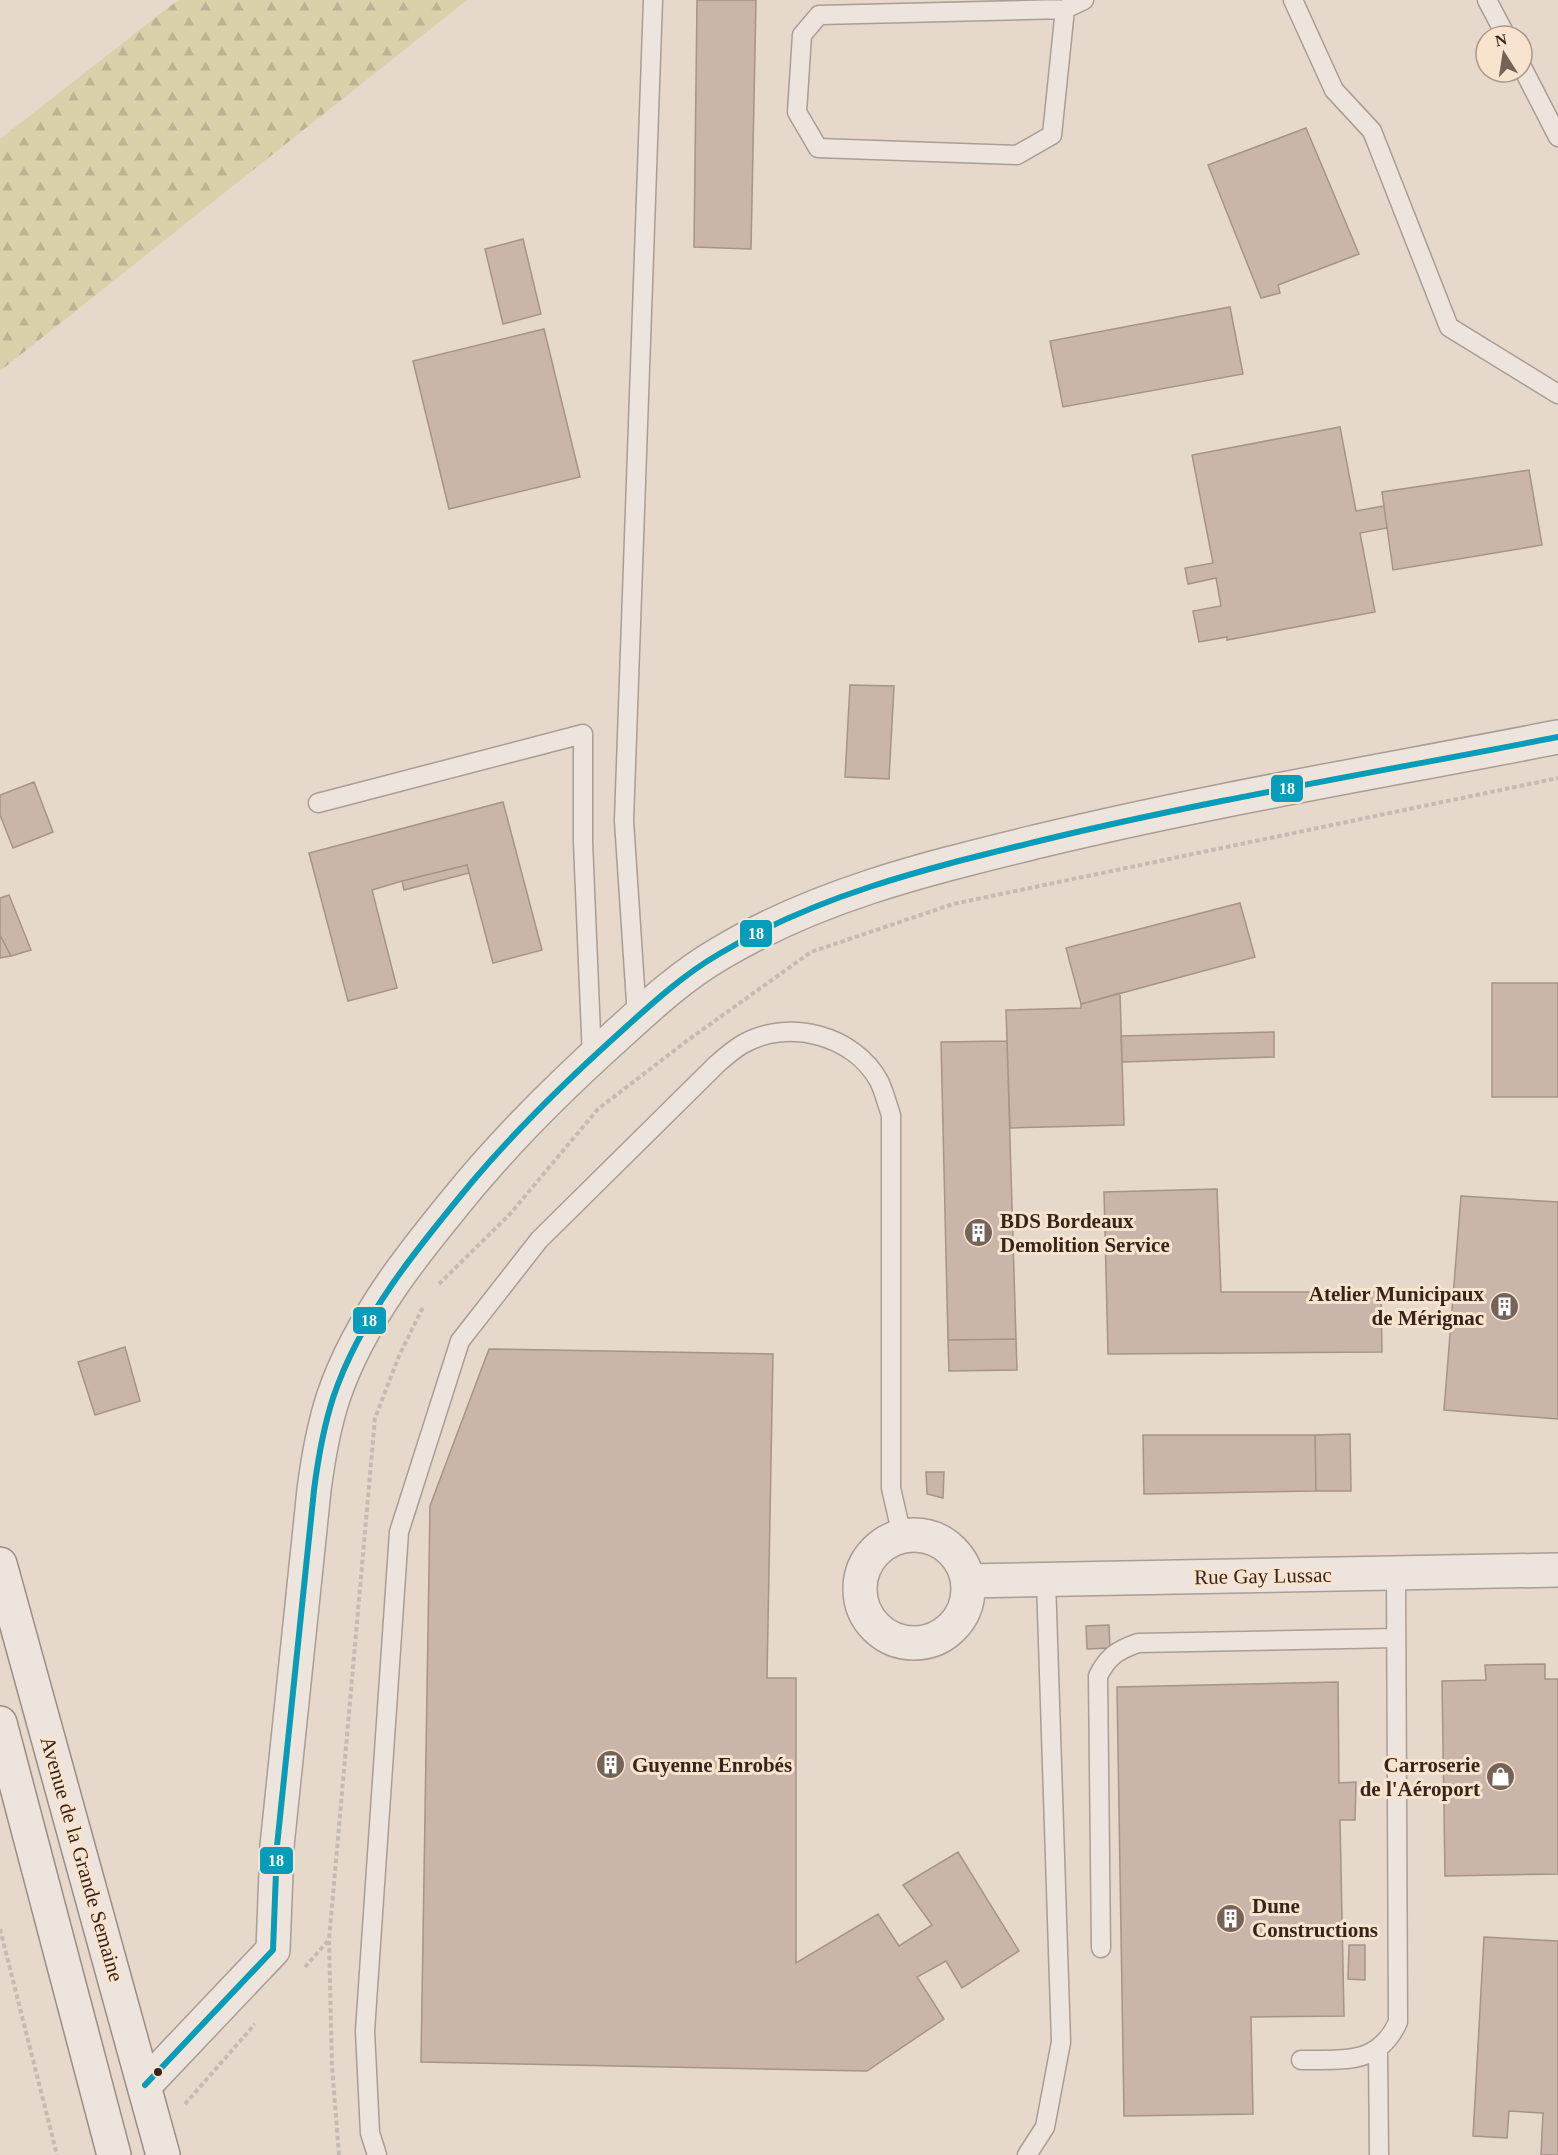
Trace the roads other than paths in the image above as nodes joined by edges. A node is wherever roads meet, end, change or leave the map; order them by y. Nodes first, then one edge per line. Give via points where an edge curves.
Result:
1 (652, 0) edge
2 (1084, 0) edge
3 (1293, 0) edge
4 (1487, 0) edge
5 (1065, 9) junction
6 (1500, 24) edge
7 (1531, 84) edge
8 (1558, 136) edge
9 (1558, 394) edge
10 (1558, 737) edge
11 (318, 802) dead end
12 (637, 1017) junction
13 (592, 1058) junction
14 (902, 1536) junction
15 (0, 1564) edge
16 (1558, 1570) edge
17 (1396, 1573) junction
18 (1046, 1580) junction
19 (968, 1581) junction
20 (1396, 1638) junction
21 (0, 1723) edge
22 (1101, 1948) dead end
23 (1378, 2050) junction
24 (1301, 2060) dead end
25 (145, 2085) junction
26 (160, 2145) edge
27 (114, 2155) edge
28 (377, 2155) edge
29 (1027, 2155) edge
30 (1379, 2155) edge

1 - 12 lane via 624,821
2 - 5 lane
3 - 9 lane via 1334,90 1372,131 1449,327
4 - 6 lane
5 - 5 lane via 819,15 802,34 797,112 818,148 1017,155 1052,135
7 - 8 lane
10 - 12 street via 1124,820 861,887 715,956
11 - 13 lane via 583,734
12 - 13 street
13 - 25 street via 513,1135 431,1231 386,1295 346,1366 320,1444 314,1490 277,1846 273,1950
14 - 19 street via 920,1535 945,1545 963,1564
14 - 19 street via 879,1549 864,1570 860,1587 871,1621 884,1633 900,1641 918,1642 942,1634 961,1616 968,1599
14 - 28 lane via 891,1488 891,1115 879,1080 860,1056 824,1035 780,1031 743,1043 717,1064 539,1240 460,1341 399,1532 365,2031 370,2133
15 - 25 street, Avenue de la Grande Semaine
16 - 17 street, Rue Gay Lussac
17 - 18 street, Rue Gay Lussac
17 - 20 lane
18 - 19 street, Rue Gay Lussac
18 - 29 lane via 1061,2042 1045,2127
20 - 22 lane via 1138,1642 1117,1650 1105,1661 1098,1676
20 - 23 lane via 1399,2006 1398,2022
21 - 27 street, Avenue de la Grande Semaine
23 - 24 lane via 1355,2059
23 - 30 lane
25 - 26 street, Avenue de la Grande Semaine

